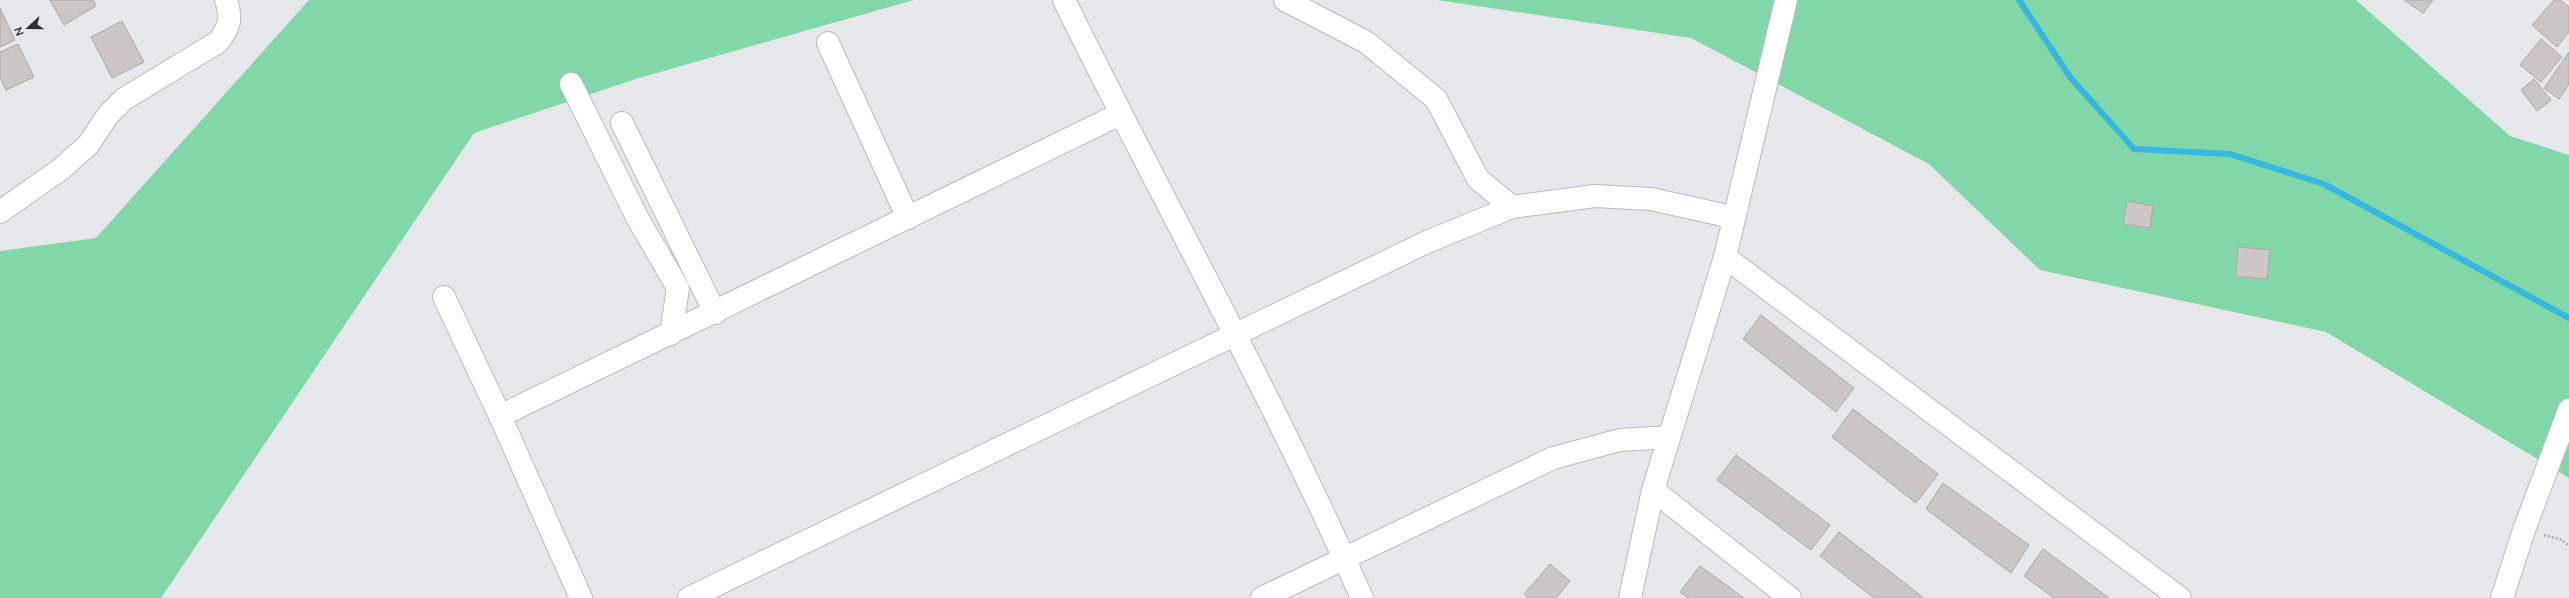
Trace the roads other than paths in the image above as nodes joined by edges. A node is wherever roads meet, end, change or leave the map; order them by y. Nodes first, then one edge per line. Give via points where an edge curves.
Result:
1 (226, 0) edge
2 (1064, 0) edge
3 (1285, 0) edge
4 (1786, 0) edge
5 (828, 43) dead end
6 (571, 84) dead end
7 (1120, 114) junction
8 (622, 123) dead end
9 (1512, 207) junction
10 (0, 212) edge
11 (1732, 217) junction
12 (908, 218) junction
13 (1725, 257) junction
14 (444, 297) dead end
15 (715, 313) junction
16 (671, 334) junction
17 (1234, 335) junction
18 (2569, 410) edge
19 (500, 416) junction
20 (1669, 437) junction
21 (1653, 490) junction
22 (1345, 558) junction
23 (581, 598) edge
24 (689, 598) edge
25 (1262, 598) edge
26 (1362, 598) edge
27 (1630, 598) edge
28 (1790, 598) edge
29 (2180, 598) edge
30 (2502, 598) edge

1 - 10 street via 231,14 228,30 218,42 124,99 108,115 88,145 61,169
2 - 7 street
3 - 9 street via 1366,42 1436,99 1478,179
4 - 11 street
5 - 12 street
6 - 16 street via 638,218 678,288
7 - 12 street
7 - 17 street
8 - 15 street
9 - 11 street via 1595,196 1651,199
9 - 17 street via 1427,242
11 - 13 street
12 - 15 street
13 - 20 street
13 - 29 street
14 - 19 street
15 - 16 street
16 - 19 street
17 - 22 street
17 - 24 street
18 - 30 street via 2524,530
19 - 23 street
20 - 21 street
20 - 22 street via 1620,440 1553,458
21 - 27 street
21 - 28 street
22 - 25 street
22 - 26 street

